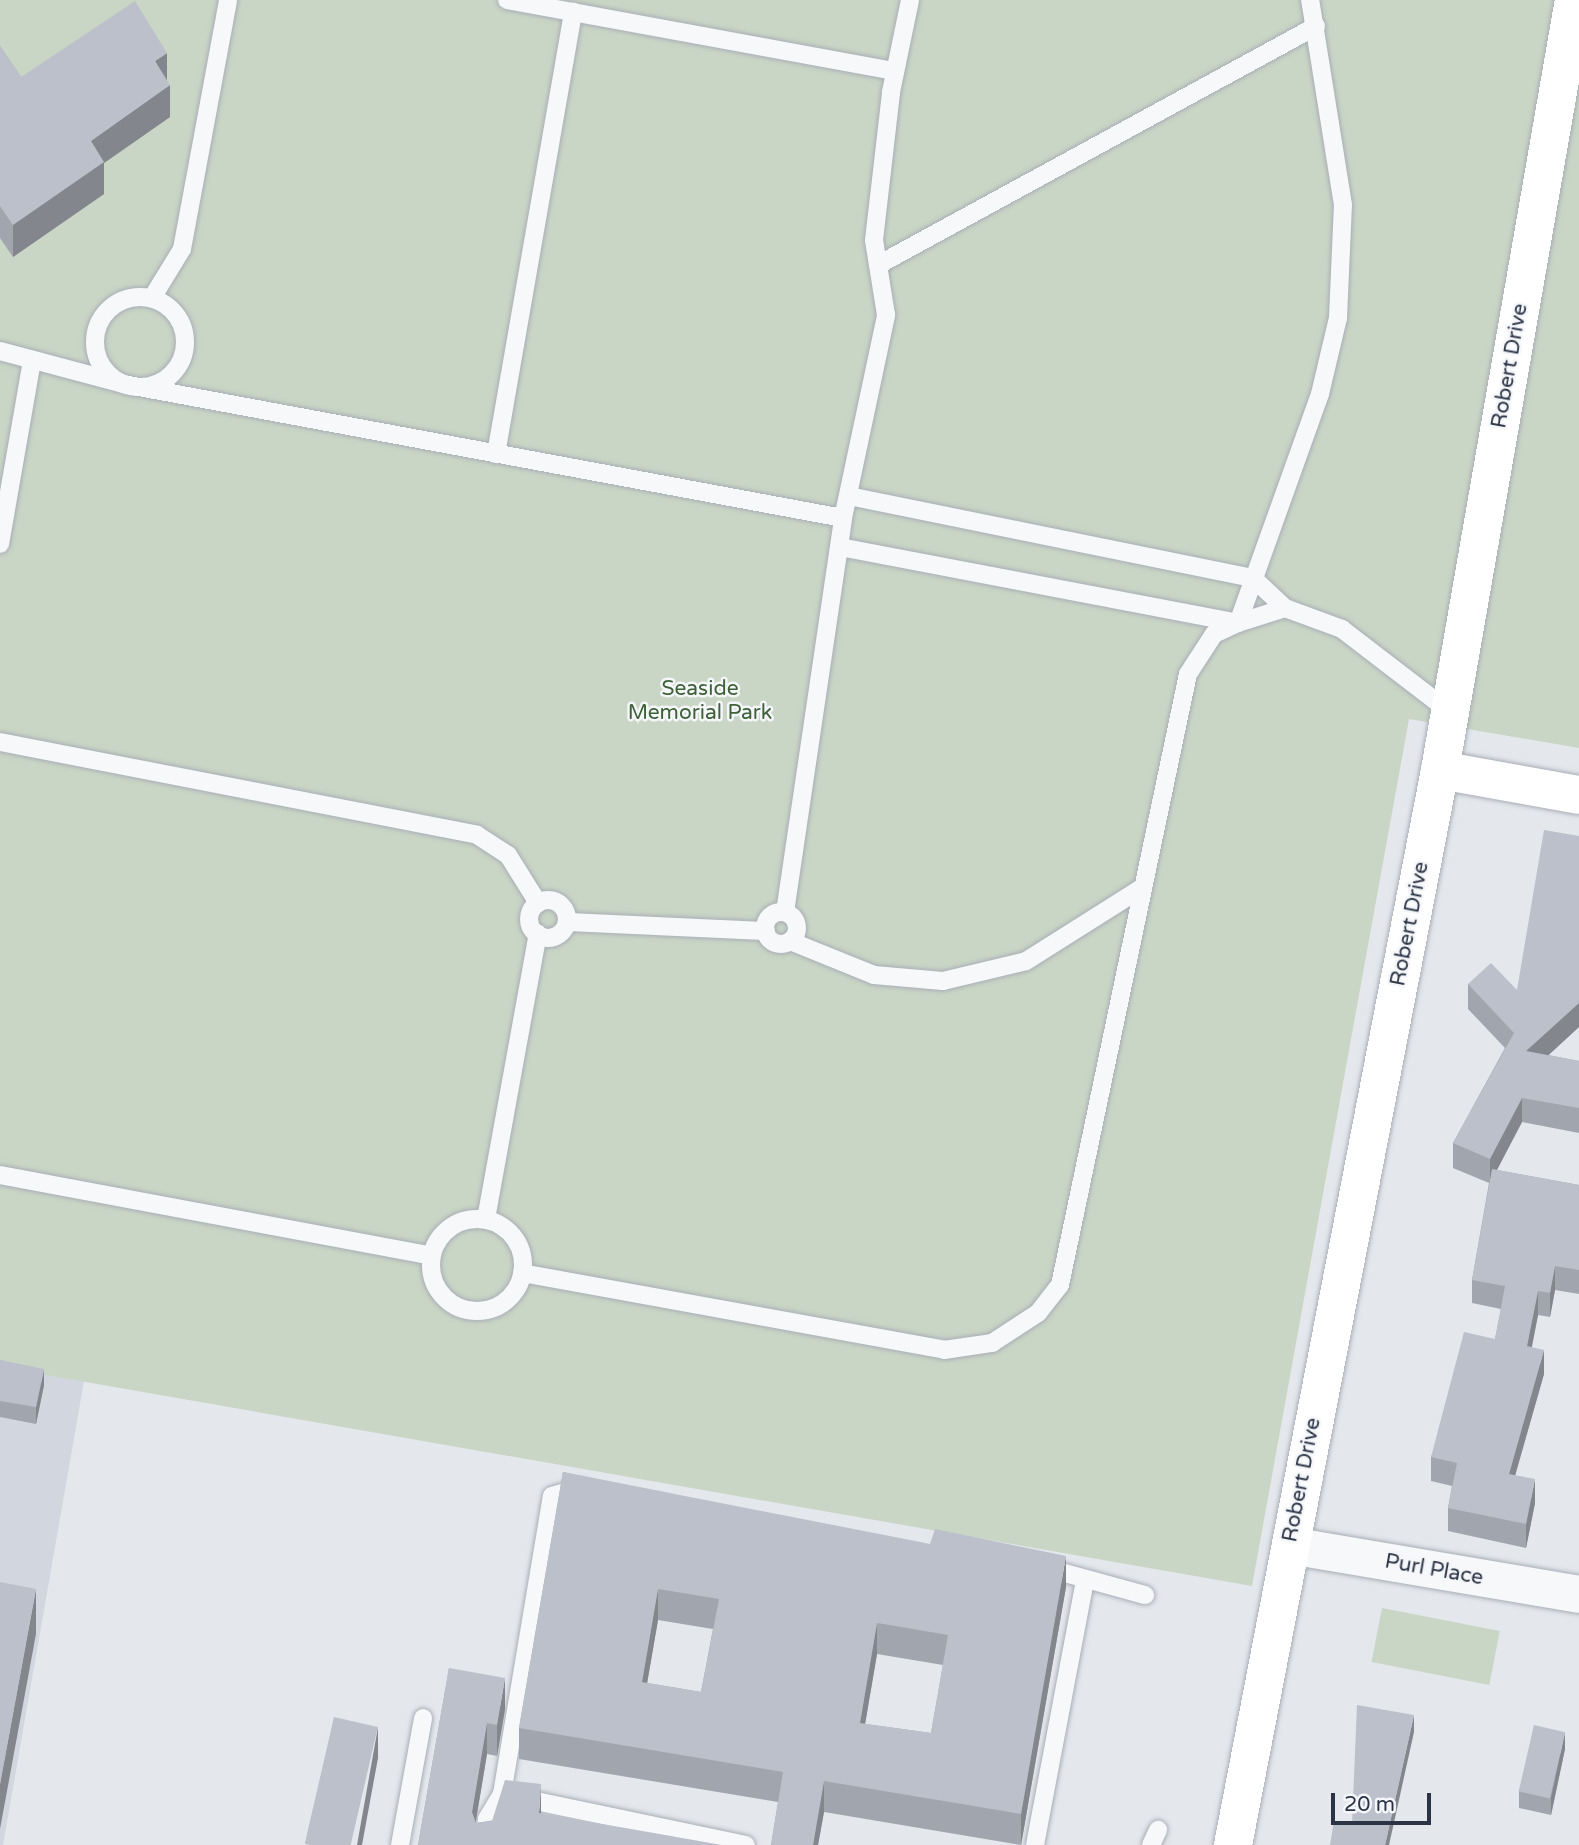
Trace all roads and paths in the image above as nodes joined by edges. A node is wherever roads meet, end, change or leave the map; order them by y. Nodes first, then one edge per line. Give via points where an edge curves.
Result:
1 (228, 0) edge
2 (507, 0) edge
3 (910, 0) edge
4 (1310, 0) edge
5 (1574, 0) edge
6 (573, 12) junction
7 (1316, 26) junction
8 (895, 71) junction
9 (878, 265) junction
10 (152, 298) junction
11 (0, 351) edge
12 (32, 359) junction
13 (128, 386) junction
14 (496, 454) junction
15 (849, 496) junction
16 (843, 518) junction
17 (0, 544) edge
18 (840, 547) junction
19 (1252, 578) junction
20 (1285, 608) junction
21 (1238, 623) junction
22 (1450, 712) junction
23 (0, 742) edge
24 (1440, 770) junction
25 (1579, 795) edge
26 (1140, 889) junction
27 (538, 903) junction
28 (785, 912) junction
29 (567, 922) junction
30 (765, 931) junction
31 (538, 934) junction
32 (790, 941) junction
33 (0, 1175) edge
34 (486, 1219) junction
35 (431, 1256) junction
36 (522, 1273) junction
37 (598, 1491) edge
38 (1290, 1545) junction
39 (1025, 1564) edge
40 (1085, 1580) junction
41 (1579, 1594) edge
42 (1145, 1595) dead end
43 (423, 1718) dead end
44 (502, 1794) junction
45 (400, 1845) edge
46 (483, 1845) edge
47 (746, 1845) edge
48 (1035, 1845) edge
49 (1233, 1845) edge

1 - 10 lane via 182,249
2 - 6 lane
3 - 8 lane
4 - 7 lane
5 - 22 street, Robert Drive
6 - 8 lane
6 - 14 lane
7 - 9 lane
7 - 19 lane via 1343,205 1338,318 1320,394
8 - 9 lane via 874,240
9 - 15 lane via 886,315
10 - 13 lane via 179,320 183,354 162,381
10 - 13 lane via 118,302 96,329 101,364
11 - 12 lane
12 - 13 lane
12 - 17 lane
13 - 14 lane
14 - 16 lane
15 - 16 lane
15 - 19 lane
16 - 18 lane
18 - 21 lane
18 - 28 lane
19 - 20 lane
19 - 21 lane
20 - 21 lane
20 - 22 lane via 1342,629
21 - 26 lane via 1214,634 1188,674
22 - 24 street, Robert Drive
23 - 27 lane via 477,835 508,855
24 - 25 street
24 - 38 street, Robert Drive
26 - 32 lane via 1026,961 943,981 874,975
26 - 36 lane via 1060,1284 1038,1313 992,1343 944,1350
27 - 29 lane via 559,903
27 - 31 lane via 530,915
28 - 30 lane via 772,915
28 - 32 lane via 797,925
29 - 30 lane
29 - 31 lane via 559,934
30 - 32 lane via 778,944
31 - 34 lane
33 - 35 lane
34 - 35 lane via 451,1226
34 - 36 lane via 515,1239
35 - 36 lane via 438,1290 467,1310 502,1303
37 - 44 lane via 570,1486 552,1496
38 - 41 street, Purl Place
38 - 49 street, Robert Drive
39 - 40 lane
40 - 42 lane
40 - 48 lane
43 - 45 lane
44 - 46 lane via 487,1819
44 - 47 lane

